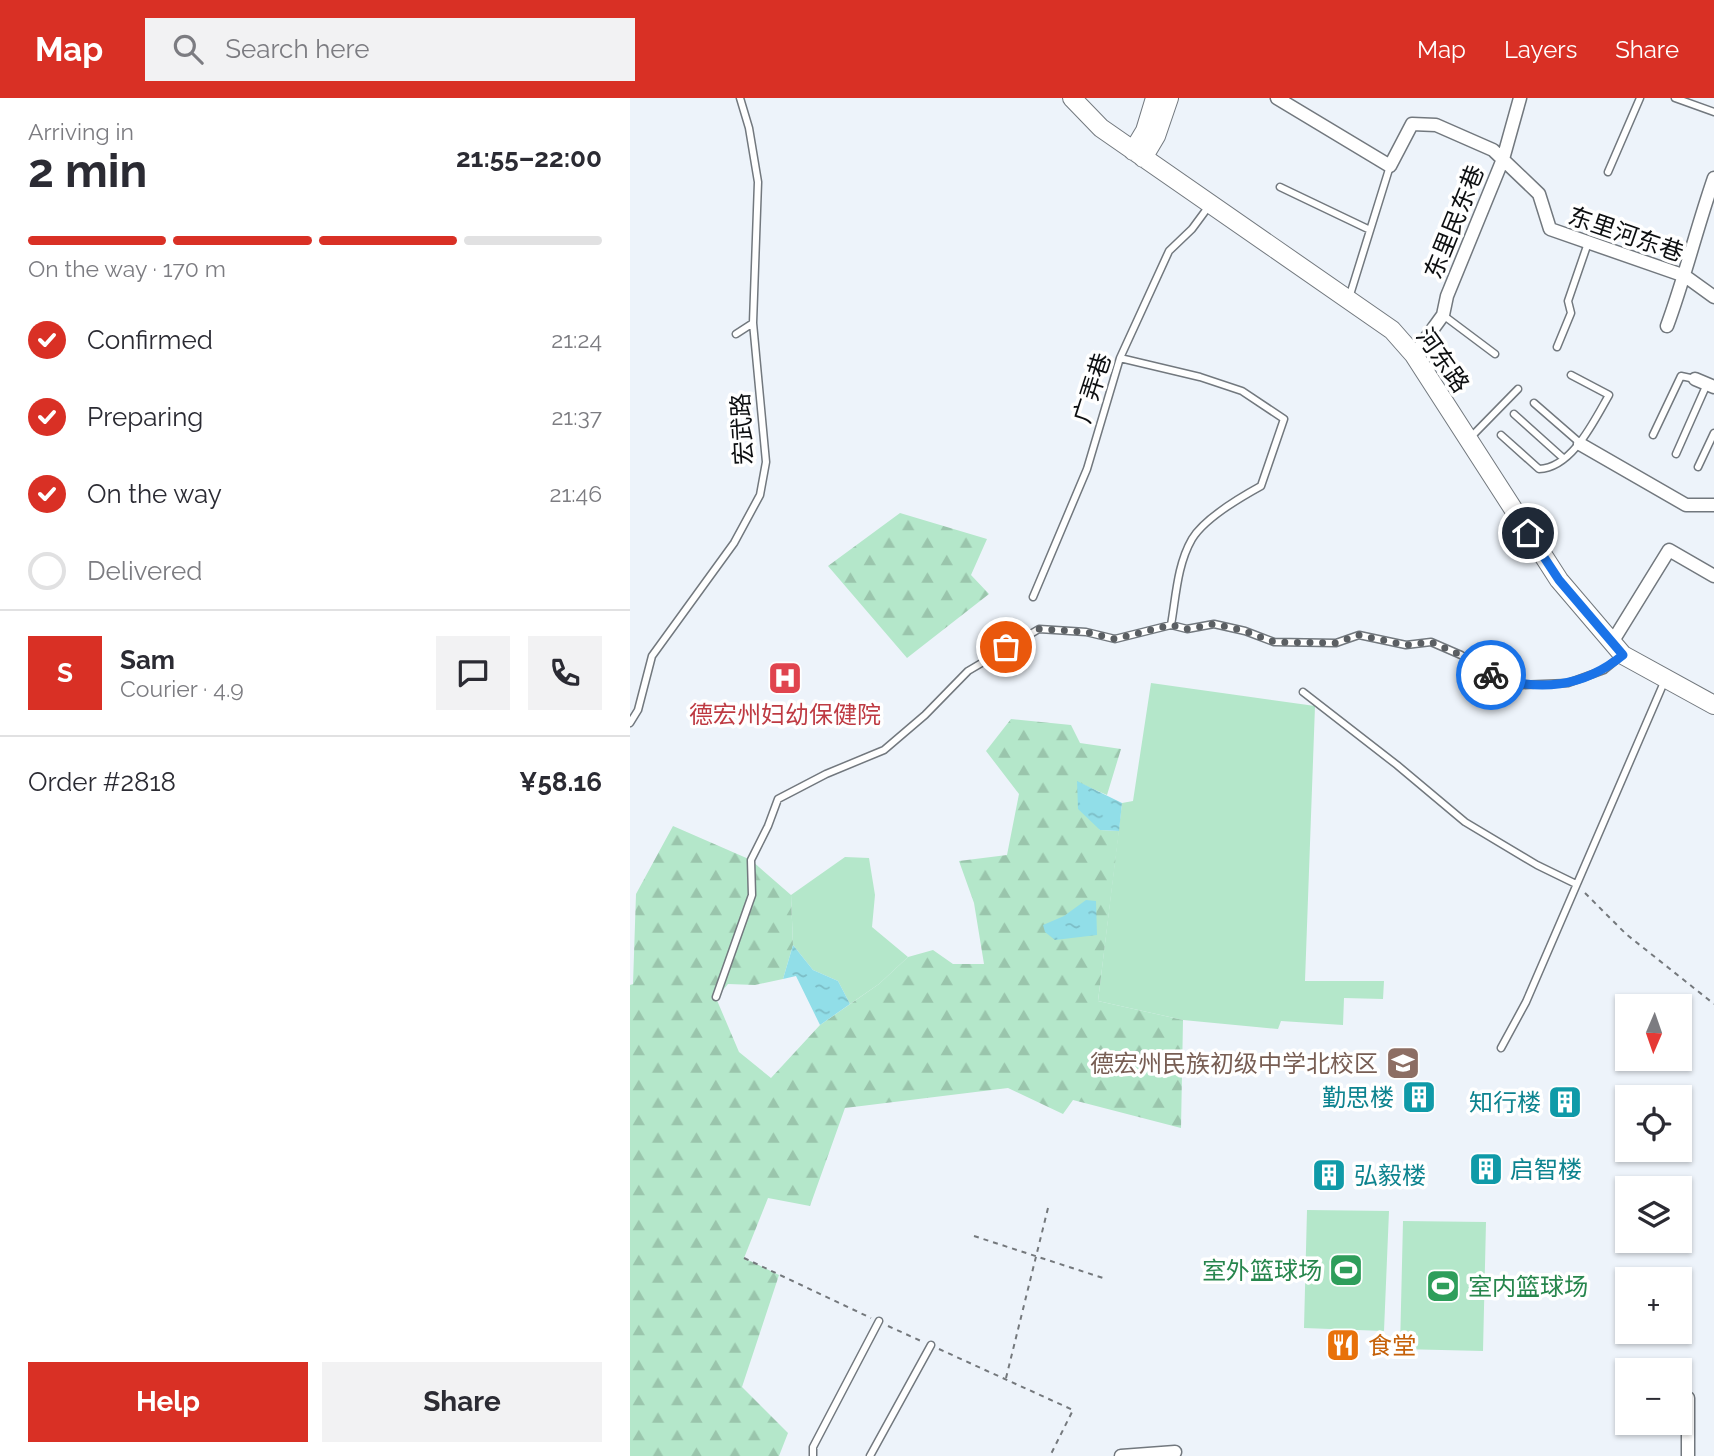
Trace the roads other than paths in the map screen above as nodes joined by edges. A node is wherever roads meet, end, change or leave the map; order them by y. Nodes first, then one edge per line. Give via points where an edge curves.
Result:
1 (740, 98) edge
2 (1072, 98) edge
3 (1156, 98) edge
4 (1169, 98) edge
5 (1277, 98) edge
6 (1520, 98) edge
7 (1640, 98) edge
8 (1675, 98) edge
9 (1714, 112) edge
10 (1138, 155) junction
11 (1503, 159) junction
12 (1391, 166) junction
13 (1608, 172) dead end
14 (1714, 178) edge
15 (1280, 187) dead end
16 (1210, 204) junction
17 (1370, 230) junction
18 (1588, 243) junction
19 (1685, 276) junction
20 (1714, 297) edge
21 (1349, 298) junction
22 (1443, 315) junction
23 (753, 323) junction
24 (1667, 326) dead end
25 (736, 334) dead end
26 (1557, 346) dead end
27 (1495, 354) dead end
28 (1413, 355) junction
29 (1120, 358) junction
30 (1572, 375) dead end
31 (1705, 383) edge
32 (1518, 389) dead end
33 (1534, 403) dead end
34 (1514, 414) dead end
35 (1714, 433) edge
36 (1501, 435) dead end
37 (1653, 435) dead end
38 (1468, 440) junction
39 (1580, 444) junction
40 (1676, 454) dead end
41 (1563, 458) junction
42 (1698, 467) dead end
43 (1714, 505) edge
44 (1714, 576) edge
45 (1034, 597) dead end
46 (1171, 625) junction
47 (1617, 650) junction
48 (1665, 678) junction
49 (1303, 692) dead end
50 (1714, 705) edge
51 (630, 723) edge
52 (1576, 884) junction
53 (716, 998) dead end
54 (1502, 1048) dead end
55 (879, 1321) dead end
56 (931, 1345) dead end
57 (1688, 1435) edge
58 (1175, 1452) dead end
59 (813, 1456) edge
60 (870, 1456) edge
61 (1121, 1456) edge
62 (1688, 1456) edge

1 - 23 lane, 宏武路 via 758,182
2 - 10 main road, 河东路 via 1101,128
3 - 10 main road
4 - 10 main road via 1156,136
5 - 12 street
6 - 11 street, 东里民东巷
7 - 13 lane
8 - 9 lane
10 - 16 main road, 河东路
11 - 12 street, 东里河东巷 via 1493,150 1436,125 1412,124
11 - 18 street, 东里河东巷 via 1539,194 1550,229
11 - 22 street, 东里民东巷
12 - 17 lane
14 - 19 street
15 - 17 lane
16 - 21 main road, 河东路
16 - 29 lane, 广弄巷 via 1169,251
17 - 21 lane
18 - 19 street, 东里河东巷
18 - 26 lane via 1568,301 1571,313
19 - 20 street, 东里河东巷
19 - 24 street
21 - 28 main road, 河东路 via 1392,330
22 - 27 lane
22 - 28 street, 东里民东巷
23 - 25 lane
23 - 51 lane, 宏武路 via 766,462 760,495 734,543 652,656 638,710
28 - 38 main road, 河东路
29 - 45 lane, 广弄巷 via 1087,468
29 - 46 lane via 1242,391 1284,419 1261,486 1213,517 1192,538 1180,571
30 - 39 lane via 1609,395
31 - 37 lane via 1681,376
31 - 40 lane
32 - 38 lane
33 - 39 lane
34 - 41 lane
35 - 42 lane
36 - 41 lane via 1539,469 1550,468
38 - 47 main road, 河东路 via 1559,580
39 - 41 lane
39 - 43 street via 1686,505
44 - 47 street via 1669,550
46 - 47 lane via 1187,629 1214,624 1274,642 1336,643 1359,635 1406,645 1431,642 1521,685 1568,683 1604,670
46 - 53 lane via 1115,639 1039,629 1025,635 968,671 884,750 778,799 751,860 752,895
47 - 48 main road, 河东路
48 - 50 main road, 河东路
48 - 52 lane
49 - 52 lane via 1465,822
52 - 54 lane
55 - 59 lane via 813,1447
56 - 60 lane
57 - 62 street
58 - 61 street

